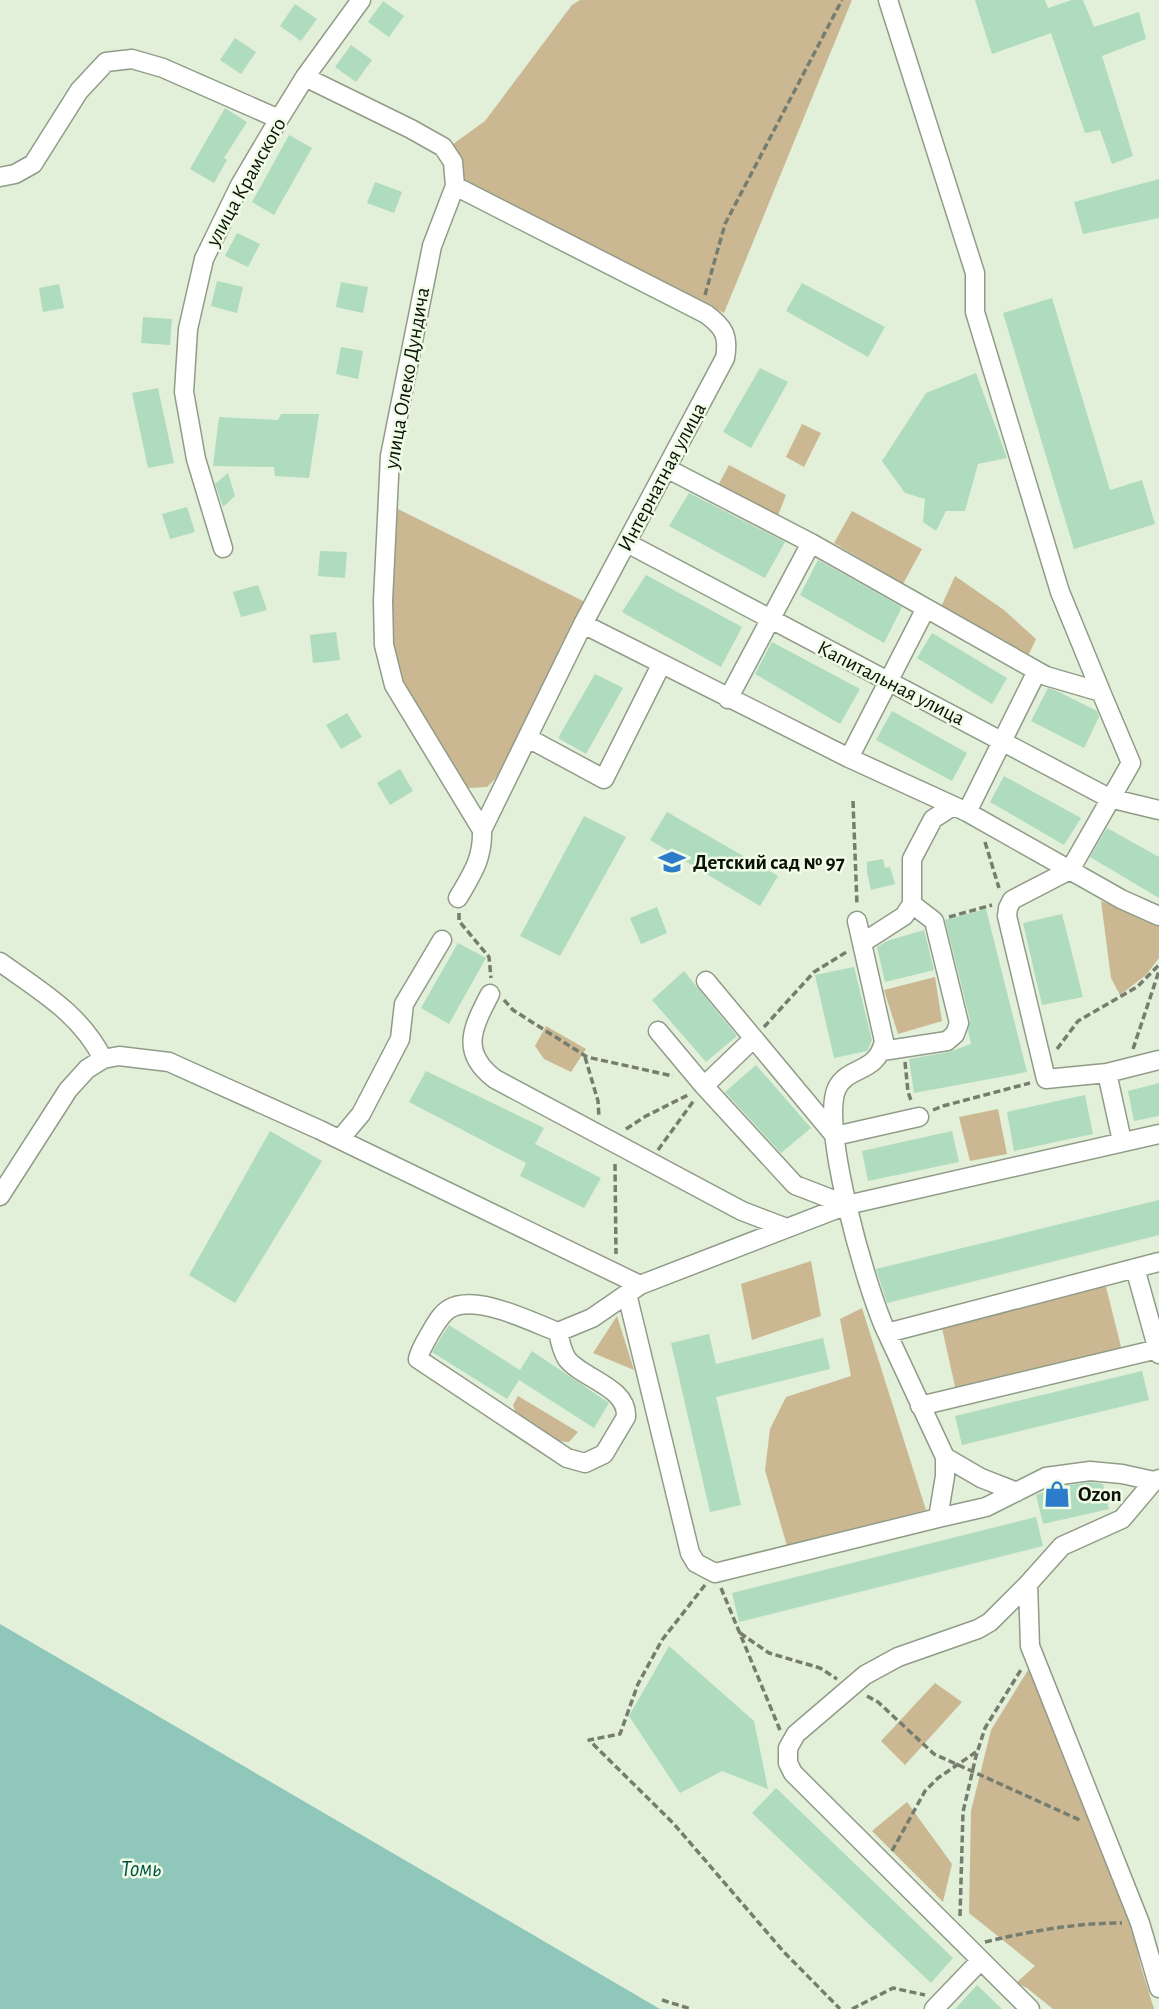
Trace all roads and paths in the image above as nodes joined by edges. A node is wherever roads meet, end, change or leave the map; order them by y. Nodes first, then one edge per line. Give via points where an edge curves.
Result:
1 (361, 0) edge
2 (842, 0) edge
3 (888, 0) edge
4 (304, 77) junction
5 (279, 119) junction
6 (0, 177) edge
7 (454, 186) junction
8 (700, 310) junction
9 (668, 469) junction
10 (811, 542) junction
11 (627, 543) junction
12 (223, 548) dead end
13 (926, 608) junction
14 (771, 621) junction
15 (583, 624) junction
16 (662, 665) junction
17 (1037, 671) junction
18 (889, 683) junction
19 (1101, 692) junction
20 (729, 699) junction
21 (528, 737) junction
22 (1004, 741) junction
23 (849, 758) junction
24 (1109, 798) junction
25 (853, 801) dead end
26 (1159, 810) edge
27 (966, 812) junction
28 (482, 830) junction
29 (1070, 870) junction
30 (458, 898) joint
31 (1006, 902) junction
32 (912, 904) junction
33 (1159, 916) edge
34 (857, 921) joint
35 (933, 921) junction
36 (442, 940) dead end
37 (862, 943) junction
38 (0, 962) edge
39 (1159, 965) edge
40 (1159, 971) edge
41 (706, 981) dead end
42 (491, 989) junction
43 (658, 1031) dead end
44 (753, 1039) junction
45 (890, 1050) junction
46 (585, 1056) junction
47 (103, 1059) junction
48 (1159, 1060) edge
49 (1127, 1068) junction
50 (1108, 1073) junction
51 (1045, 1075) junction
52 (704, 1086) junction
53 (919, 1117) junction
54 (1159, 1133) edge
55 (835, 1136) junction
56 (605, 1138) junction
57 (340, 1139) junction
58 (1122, 1142) junction
59 (652, 1163) junction
60 (0, 1196) edge
61 (847, 1205) junction
62 (784, 1227) junction
63 (1159, 1262) edge
64 (1135, 1268) junction
65 (617, 1274) junction
66 (634, 1289) junction
67 (558, 1332) junction
68 (887, 1333) junction
69 (1158, 1352) edge
70 (920, 1406) junction
71 (945, 1457) junction
72 (1157, 1480) edge
73 (1017, 1492) junction
74 (939, 1518) junction
75 (715, 1573) junction
76 (1028, 1584) junction
77 (740, 1632) junction
78 (1030, 1647) junction
79 (850, 1688) junction
80 (788, 1748) junction
81 (978, 1751) junction
82 (957, 1765) junction
83 (972, 1773) junction
84 (1104, 1830) junction
85 (885, 1864) junction
86 (1140, 1923) junction
87 (961, 1941) junction
88 (981, 1960) junction
89 (1159, 1987) edge
90 (662, 2000) dead end
91 (939, 2004) edge
92 (691, 2009) edge
93 (840, 2009) edge
94 (852, 2009) edge
95 (1030, 2009) edge

1 - 4 street, улица Крамского
2 - 8 path via 725,223
3 - 19 street via 975,273 975,312 1060,592
4 - 5 street, улица Крамского
4 - 7 street via 443,147 453,162
5 - 6 street via 163,68 132,59 106,62 79,92 33,164
5 - 12 street, улица Крамского via 204,259 188,329 184,392 196,459
7 - 8 street, Интернатная улица
7 - 28 street, улица Олеко Дундича via 432,246 390,456 384,645 394,685
8 - 9 street, Интернатная улица via 726,332 728,344
9 - 10 street
9 - 11 street, Интернатная улица
10 - 13 street
10 - 14 street
11 - 14 street, Капитальная улица
11 - 15 street, Интернатная улица
13 - 17 street
13 - 18 street
14 - 18 street, Капитальная улица
14 - 20 street
15 - 16 street
15 - 21 street, Интернатная улица
16 - 20 street
16 - 21 street via 604,779
17 - 19 street
17 - 22 street
18 - 22 street, Капитальная улица
18 - 23 street
19 - 24 street via 1131,763
20 - 23 street
21 - 28 street, Интернатная улица
22 - 24 street, Капитальная улица
22 - 27 street
23 - 27 street
24 - 26 street, Капитальная улица
24 - 29 street
25 - 34 path
27 - 29 street
27 - 31 path
27 - 32 street via 933,819 912,859
28 - 30 street, Интернатная улица via 483,848 477,865
29 - 31 street
29 - 33 street
30 - 42 path via 459,921 489,957
31 - 35 path
31 - 51 street
32 - 35 street
32 - 37 street via 904,916
34 - 37 street
35 - 45 street via 959,1023 947,1041
36 - 57 street via 404,1004 400,1039 361,1114
37 - 44 path via 814,972
37 - 45 street via 884,1041
38 - 47 street via 74,1017
39 - 51 path via 1136,987 1078,1021
40 - 49 path
41 - 44 street
42 - 46 path via 513,1010
42 - 56 street via 471,1040 482,1069
43 - 52 street
44 - 52 street
44 - 55 street
45 - 53 path via 905,1059 908,1092
45 - 55 street via 843,1079 837,1088 832,1108
46 - 52 path
46 - 56 path
47 - 57 street via 119,1056 169,1062
47 - 60 street via 68,1090
48 - 49 street
49 - 50 street
50 - 51 street
50 - 58 street
51 - 53 path
52 - 56 path
52 - 59 path
52 - 61 street via 796,1185
53 - 55 street
54 - 58 street
55 - 61 street
56 - 59 street
56 - 65 path via 615,1157
57 - 65 street
58 - 61 street
59 - 62 street via 742,1211
61 - 62 street
61 - 68 street via 872,1299
62 - 66 street
63 - 64 street
64 - 68 street
64 - 69 street
65 - 66 street
66 - 67 street via 592,1318
66 - 75 street via 690,1553 704,1569
67 - 67 street via 485,1306 459,1306 439,1319 418,1359 567,1458 585,1463 604,1454 626,1410 617,1395 566,1358
68 - 70 street
69 - 70 street
70 - 71 street
71 - 73 street
71 - 74 street
72 - 73 street via 1090,1471 1046,1478
72 - 76 street via 1122,1519 1062,1546
73 - 74 street via 986,1507
74 - 75 street
75 - 77 path
75 - 93 path via 662,1640 638,1684 620,1734 589,1740 674,1824 783,1951
76 - 78 street
76 - 79 street via 978,1629 898,1657
77 - 79 path via 769,1653 820,1668
77 - 80 path
78 - 81 path via 985,1728
78 - 84 street
79 - 80 street via 796,1734
79 - 82 path via 878,1702 934,1754
80 - 85 street via 793,1773
81 - 82 path
81 - 83 path
82 - 83 path
82 - 85 path via 925,1791
83 - 84 path
83 - 87 path via 963,1812
84 - 86 street
85 - 87 street
86 - 87 path via 1085,1923
86 - 89 street
87 - 88 street
88 - 91 street
88 - 95 street
90 - 92 path
91 - 94 path via 893,1988

